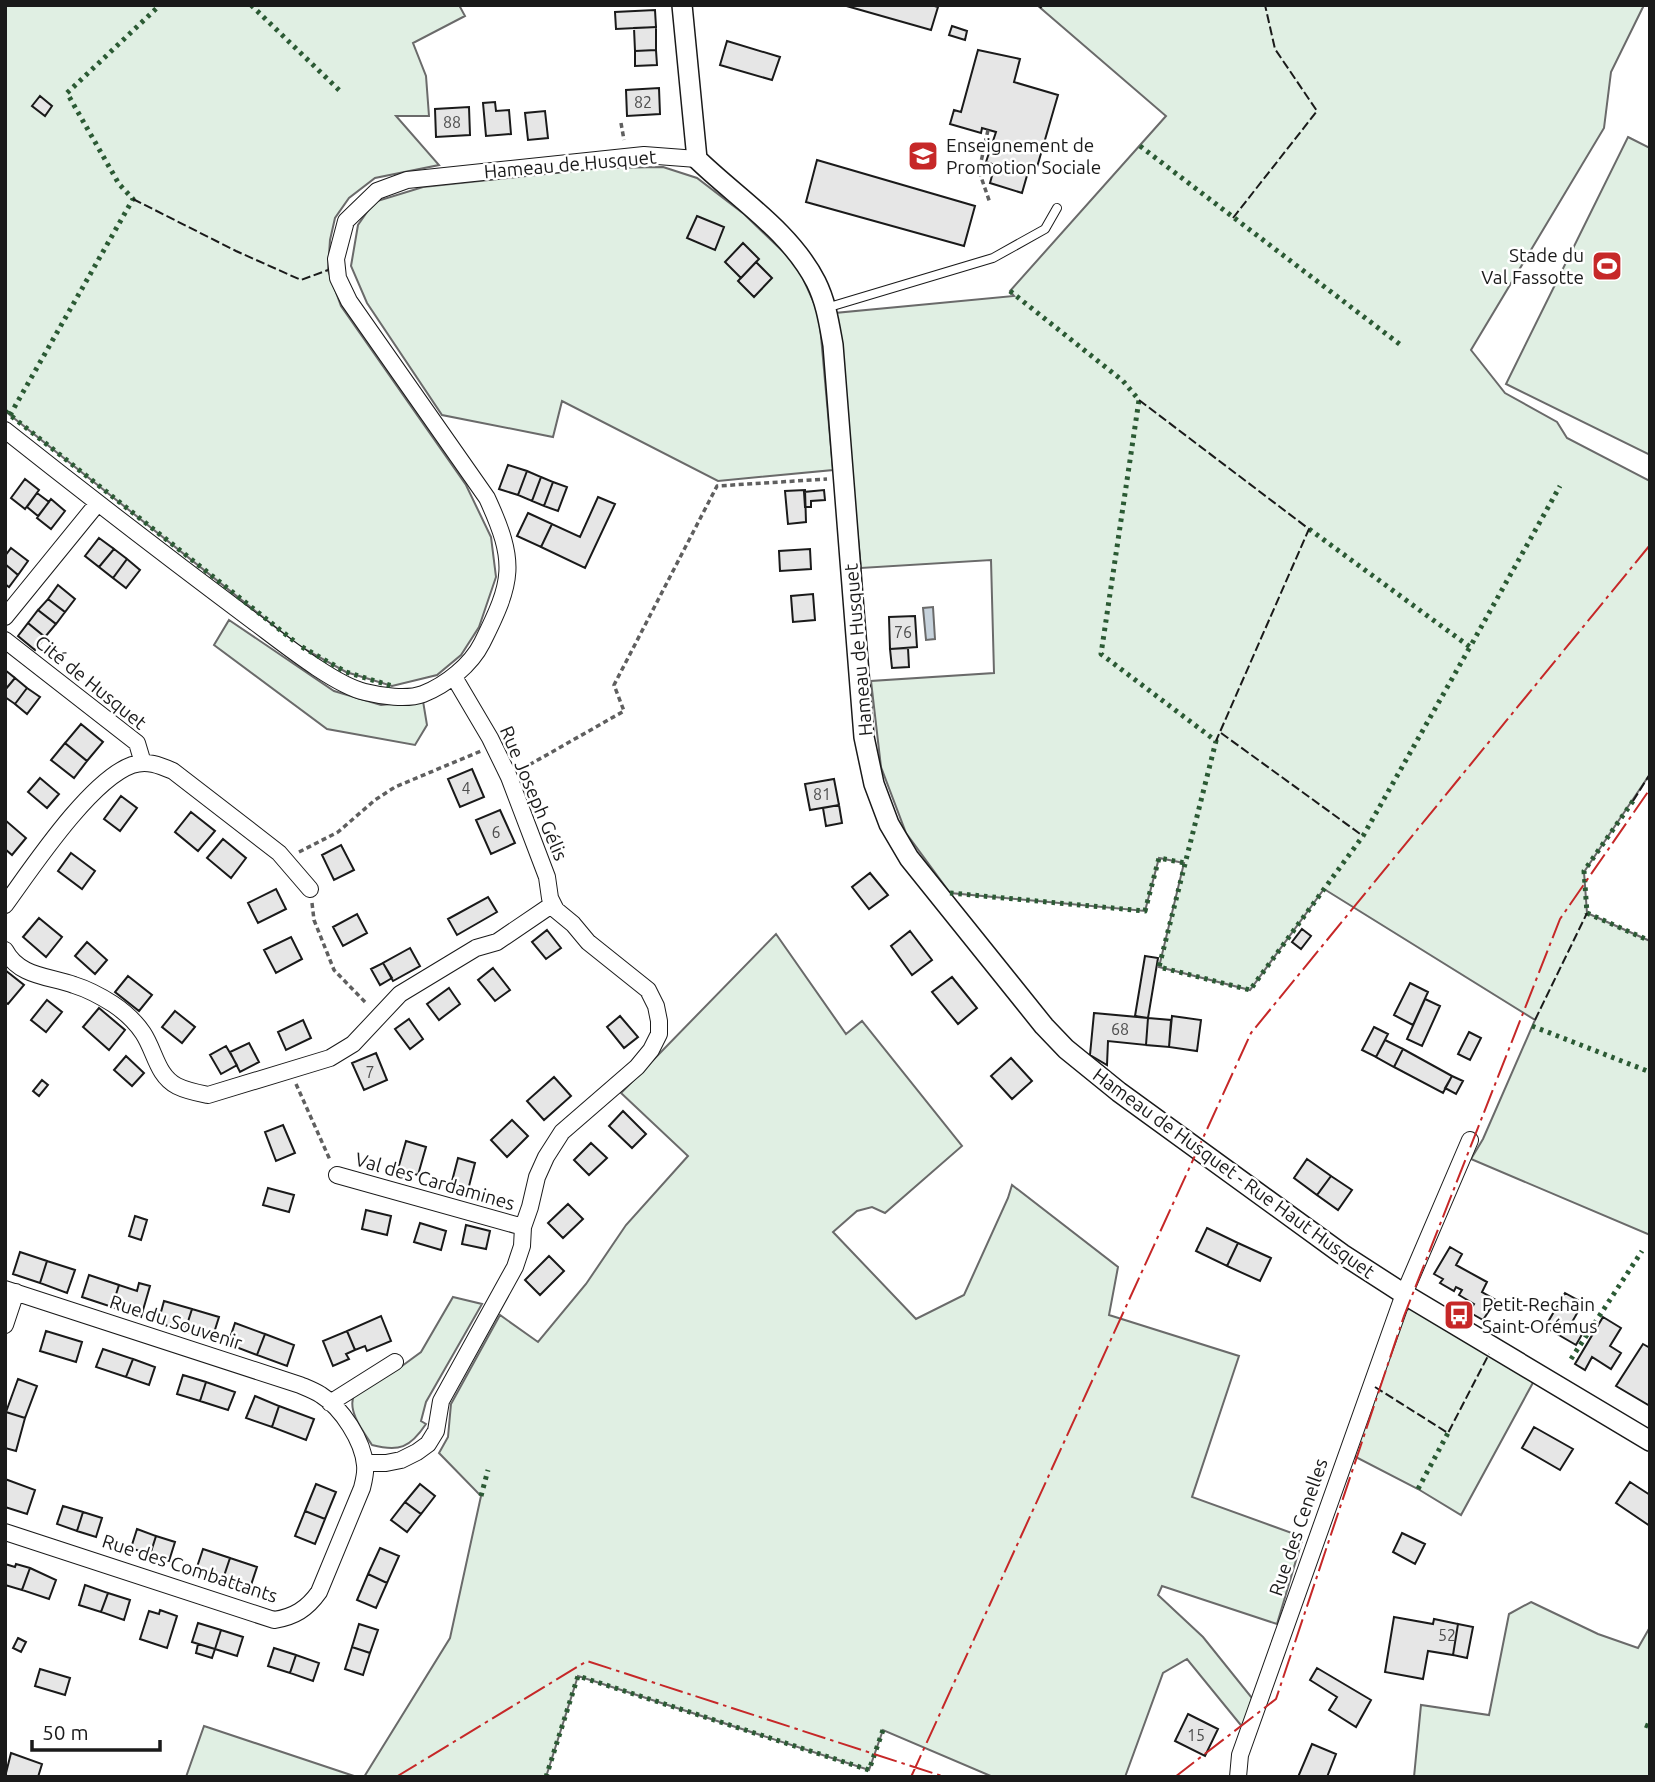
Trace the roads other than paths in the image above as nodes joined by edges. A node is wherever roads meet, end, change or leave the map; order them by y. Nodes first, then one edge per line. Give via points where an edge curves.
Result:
1 (682, 5) edge
2 (697, 159) junction
3 (1057, 208) dead end
4 (826, 307) junction
5 (5, 430) edge
6 (97, 504) junction
7 (5, 617) edge
8 (5, 640) edge
9 (454, 677) junction
10 (143, 763) junction
11 (310, 889) road end
12 (553, 904) junction
13 (5, 905) edge
14 (5, 950) edge
15 (1066, 1049) joint
16 (1470, 1140) dead end
17 (337, 1175) road end
18 (523, 1227) junction
19 (10, 1290) edge
20 (1404, 1294) junction
21 (5, 1325) edge
22 (395, 1362) dead end
23 (330, 1402) junction
24 (1650, 1441) edge
25 (365, 1462) junction
26 (5, 1531) edge
27 (1238, 1777) edge

1 - 2 street
2 - 4 street, Hameau de Husquet via 789,243 817,283
2 - 9 street, Hameau de Husquet via 644,155 407,180 377,191 346,221 337,259 338,278 487,499 509,561 505,593 492,622 478,651
3 - 4 lane via 1045,229 993,258
4 - 15 street, Hameau de Husquet via 833,345 864,737 874,784 889,824 909,858
5 - 6 street
6 - 7 street
6 - 9 street, Hameau de Husquet via 282,643 362,692 421,695
8 - 10 street, Cité de Husquet via 137,743
9 - 12 street, Rue Joseph Gélis via 509,777
10 - 11 street via 173,771 279,853
10 - 13 street via 119,772 64,825
12 - 14 street via 496,942 476,948 401,994 353,1044 330,1058 208,1095 168,1080 130,1016 74,985 25,971
12 - 18 street, Rue Joseph Gélis via 588,942 648,990 656,1006 659,1034 637,1068 562,1132 537,1177
15 - 20 street, Hameau de Husquet - Rue Haut Husquet via 1332,1247
16 - 20 street, Rue des Cenelles
17 - 18 street, Val des Cardamines
18 - 25 street, Rue Joseph Gélis via 523,1247 515,1267 441,1401 436,1431 428,1444 401,1460
19 - 21 street
19 - 23 street, Rue du Souvenir via 300,1385
20 - 24 street, Hameau de Husquet - Rue Haut Husquet
20 - 27 street, Rue des Cenelles via 1240,1755
22 - 23 street
23 - 25 street via 348,1424
25 - 26 street, Rue des Combattants via 362,1488 319,1592 291,1617 274,1620

